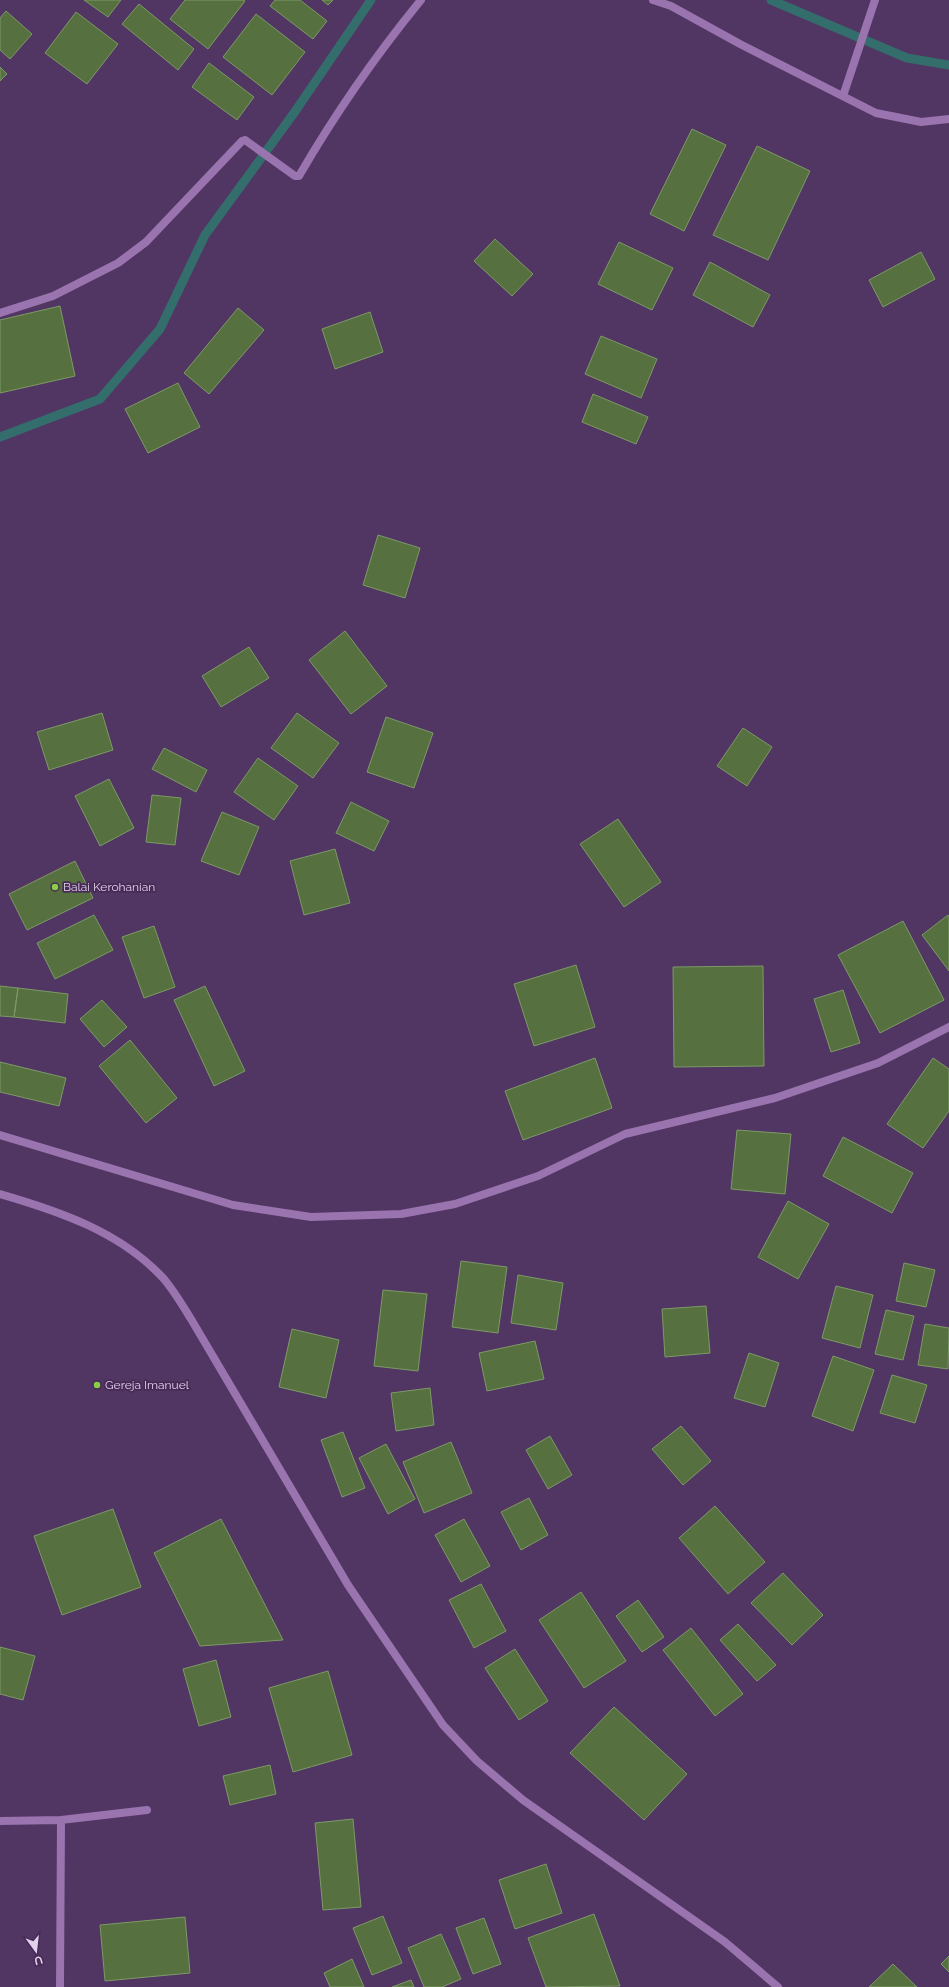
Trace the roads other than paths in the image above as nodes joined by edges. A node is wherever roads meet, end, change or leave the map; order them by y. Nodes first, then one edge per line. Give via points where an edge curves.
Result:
1 (421, 0) edge
2 (653, 0) edge
3 (875, 0) edge
4 (843, 96) junction
5 (949, 119) edge
6 (0, 313) edge
7 (949, 1027) edge
8 (0, 1135) edge
9 (0, 1194) edge
10 (147, 1810) dead end
11 (60, 1820) junction
12 (0, 1821) edge
13 (60, 1987) edge
14 (778, 1987) edge

1 - 6 street via 390,38 298,176 245,140 239,142 200,187 146,242 118,263 53,296
2 - 4 street via 671,6
3 - 4 street
4 - 5 street via 876,113 921,122
7 - 8 street via 878,1063 790,1093 625,1134 538,1176 455,1204 401,1214 311,1217 233,1205
9 - 14 street via 90,1225 135,1252 164,1279 192,1319 348,1585 443,1724 477,1761 523,1800 725,1942
10 - 11 street
11 - 12 street
11 - 13 street

